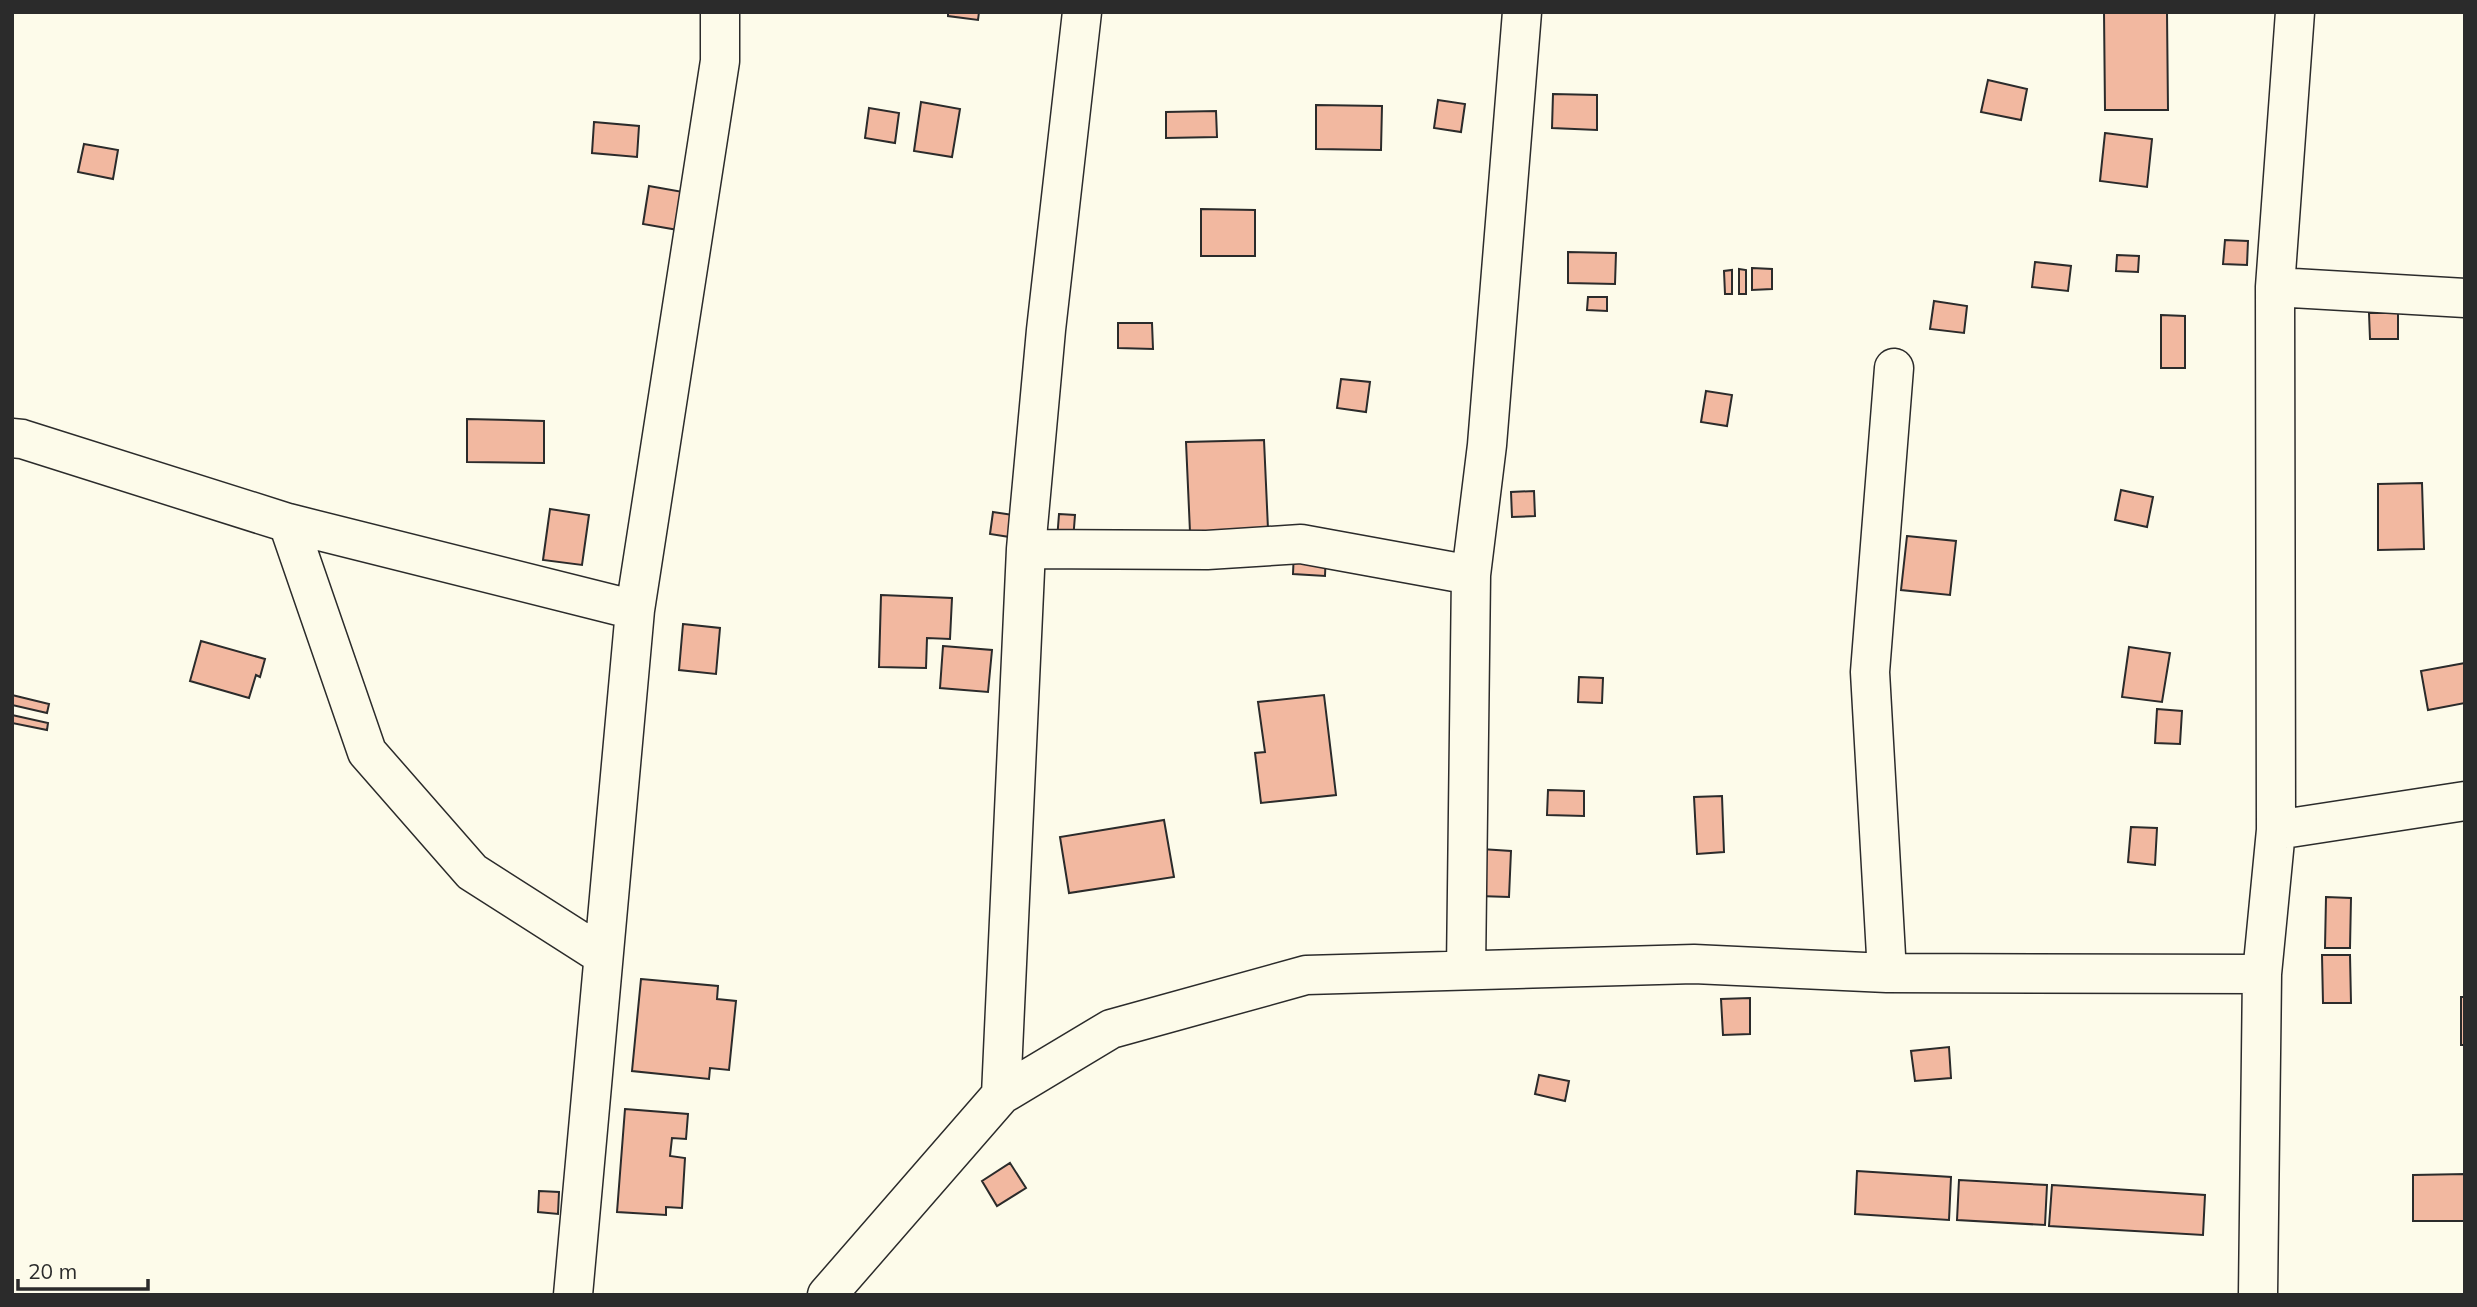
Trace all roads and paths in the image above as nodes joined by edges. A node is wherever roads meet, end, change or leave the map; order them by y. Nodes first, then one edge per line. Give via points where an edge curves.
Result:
1 (720, 12) edge
2 (1082, 12) edge
3 (1522, 12) edge
4 (2295, 12) edge
5 (2275, 287) junction
6 (2465, 298) edge
7 (1894, 368) dead end
8 (12, 438) edge
9 (288, 523) junction
10 (1026, 549) junction
11 (1471, 575) junction
12 (635, 610) junction
13 (2465, 801) edge
14 (2276, 830) junction
15 (602, 956) junction
16 (1466, 970) junction
17 (1887, 973) junction
18 (2262, 974) junction
19 (1001, 1095) junction
20 (573, 1295) edge
21 (827, 1295) edge
22 (2258, 1295) edge

1 - 12 street via 720,61
2 - 10 street
3 - 11 street via 1487,445
4 - 5 street
5 - 6 street
5 - 14 street
7 - 17 street via 1870,672
8 - 9 street
9 - 12 street
9 - 15 street via 367,752 472,872
10 - 11 street via 1207,550 1301,544
10 - 19 street
11 - 16 street
12 - 15 street
13 - 14 street
14 - 18 street
15 - 20 street
16 - 17 street via 1695,964
16 - 19 street via 1306,975 1111,1029
17 - 18 street
18 - 22 street
19 - 21 street

